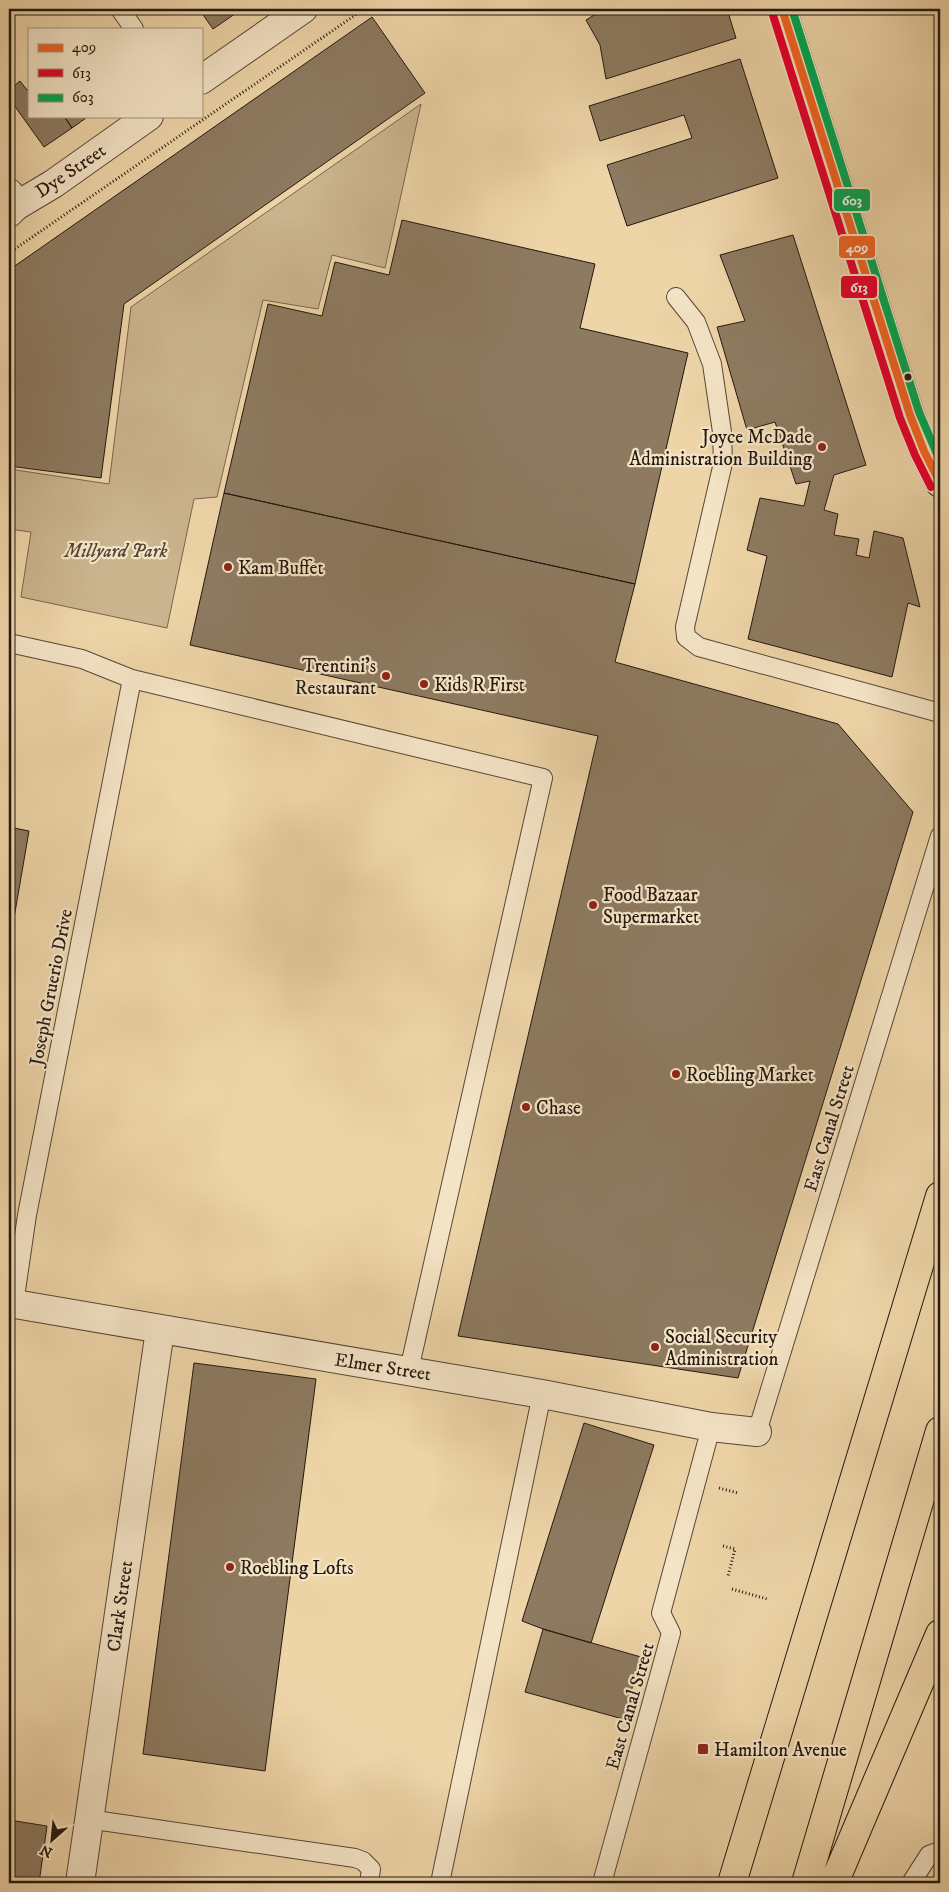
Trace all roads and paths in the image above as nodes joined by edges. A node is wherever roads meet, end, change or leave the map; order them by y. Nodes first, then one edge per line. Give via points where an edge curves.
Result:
1 (120, 9) edge
2 (304, 9) edge
3 (364, 9) edge
4 (782, 9) edge
5 (133, 28) edge
6 (202, 79) edge
7 (146, 118) edge
8 (11, 204) edge
9 (9, 252) edge
10 (676, 297) dead end
11 (940, 483) edge
12 (9, 643) edge
13 (132, 679) junction
14 (940, 713) edge
15 (940, 836) edge
16 (940, 1196) edge
17 (12, 1303) edge
18 (160, 1330) junction
19 (409, 1370) junction
20 (542, 1394) junction
21 (712, 1427) junction
22 (940, 1431) edge
23 (757, 1432) joint
24 (723, 1546) dead end
25 (728, 1576) dead end
26 (732, 1589) dead end
27 (767, 1599) dead end
28 (940, 1634) edge
29 (88, 1819) junction
30 (940, 1851) edge
31 (80, 1883) edge
32 (369, 1883) edge
33 (440, 1883) edge
34 (602, 1883) edge
35 (732, 1883) edge
36 (806, 1883) edge
37 (834, 1883) edge
38 (911, 1883) edge

1 - 5 lane
2 - 6 street
3 - 9 path
4 - 11 main road via 910,415
7 - 8 street, Dye Street via 53,184
10 - 14 lane via 696,322 712,364 723,463 685,627 686,637 699,647
12 - 13 lane via 82,659
13 - 17 lane, Joseph Gruerio Drive
13 - 19 lane via 543,778
15 - 23 lane, East Canal Street
16 - 35 main road
17 - 18 street, Elmer Street
18 - 19 street, Elmer Street
18 - 29 street, Clark Street
19 - 20 street, Elmer Street
20 - 21 street, Elmer Street
20 - 33 lane
21 - 23 street, Elmer Street
21 - 34 lane, East Canal Street via 661,1613 672,1633
22 - 36 main road
24 - 25 path via 735,1549
26 - 27 path
28 - 37 main road
29 - 31 street, Clark Street
29 - 32 lane via 355,1858 371,1869
30 - 38 lane via 929,1855

